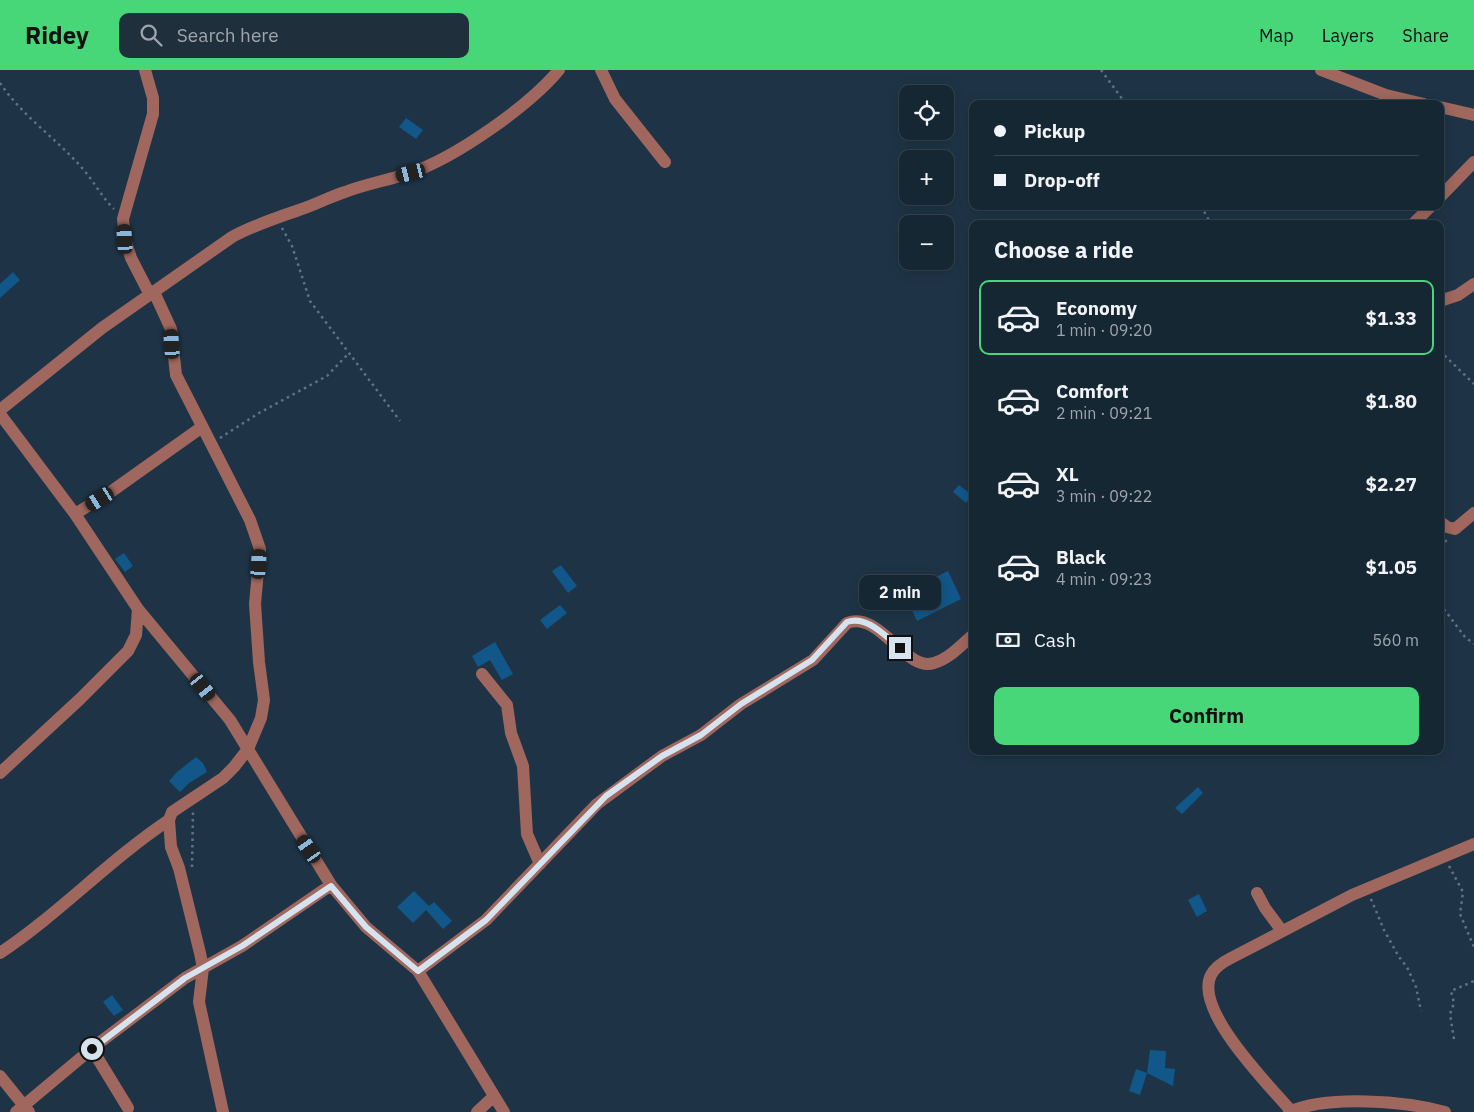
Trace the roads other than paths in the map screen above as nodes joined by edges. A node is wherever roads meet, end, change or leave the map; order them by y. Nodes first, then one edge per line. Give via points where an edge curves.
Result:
1 (145, 70) edge
2 (559, 70) edge
3 (602, 70) edge
4 (1321, 70) edge
5 (1407, 100) edge
6 (1444, 108) edge
7 (1474, 115) edge
8 (665, 162) dead end
9 (1474, 162) edge
10 (1444, 193) edge
11 (1426, 210) edge
12 (1417, 220) edge
13 (1474, 284) edge
14 (152, 293) junction
15 (1444, 300) edge
16 (0, 410) edge
17 (0, 414) edge
18 (202, 427) junction
19 (76, 514) junction
20 (1474, 514) edge
21 (1444, 524) edge
22 (138, 608) junction
23 (969, 638) edge
24 (482, 674) dead end
25 (248, 748) junction
26 (0, 773) edge
27 (169, 820) junction
28 (1474, 844) edge
29 (540, 864) junction
30 (331, 886) junction
31 (1257, 893) dead end
32 (1282, 932) junction
33 (0, 953) edge
34 (203, 968) junction
35 (418, 971) junction
36 (92, 1049) junction
37 (0, 1076) edge
38 (494, 1096) junction
39 (128, 1108) dead end
40 (23, 1110) edge
41 (223, 1112) edge
42 (477, 1112) edge
43 (504, 1112) edge
44 (1290, 1112) edge
45 (1445, 1112) edge

1 - 14 street via 153,98 153,114 124,217 125,239 131,258
2 - 14 street via 525,104 428,165 411,173 345,191 252,226
3 - 8 street via 615,100
4 - 5 street
6 - 7 street
9 - 10 street
11 - 12 street
13 - 15 street
14 - 16 street via 67,355
14 - 18 street via 171,329 176,374
17 - 19 street
18 - 19 street
18 - 25 street via 253,526 260,549 255,604 264,700 261,718
19 - 22 street
20 - 21 street via 1456,529
22 - 25 street via 225,714
22 - 26 street via 136,635 128,651
23 - 29 street via 944,658 930,664 918,661 868,623 847,622 812,660 616,789 597,804
24 - 29 street via 507,706 511,733 523,766 527,834
25 - 27 street via 223,778 172,812
25 - 30 street
27 - 33 street via 131,847 52,916
27 - 34 street via 171,847
28 - 32 street via 1366,889
29 - 35 street via 486,920
30 - 34 street via 242,946
30 - 35 street via 366,927
31 - 32 street
32 - 44 street via 1219,965 1208,984 1209,1000 1237,1051
34 - 36 street via 185,978
34 - 41 street via 199,1002
35 - 38 street
36 - 39 street
36 - 40 street
37 - 40 street
38 - 42 street
38 - 43 street
44 - 45 street via 1320,1104 1391,1102

